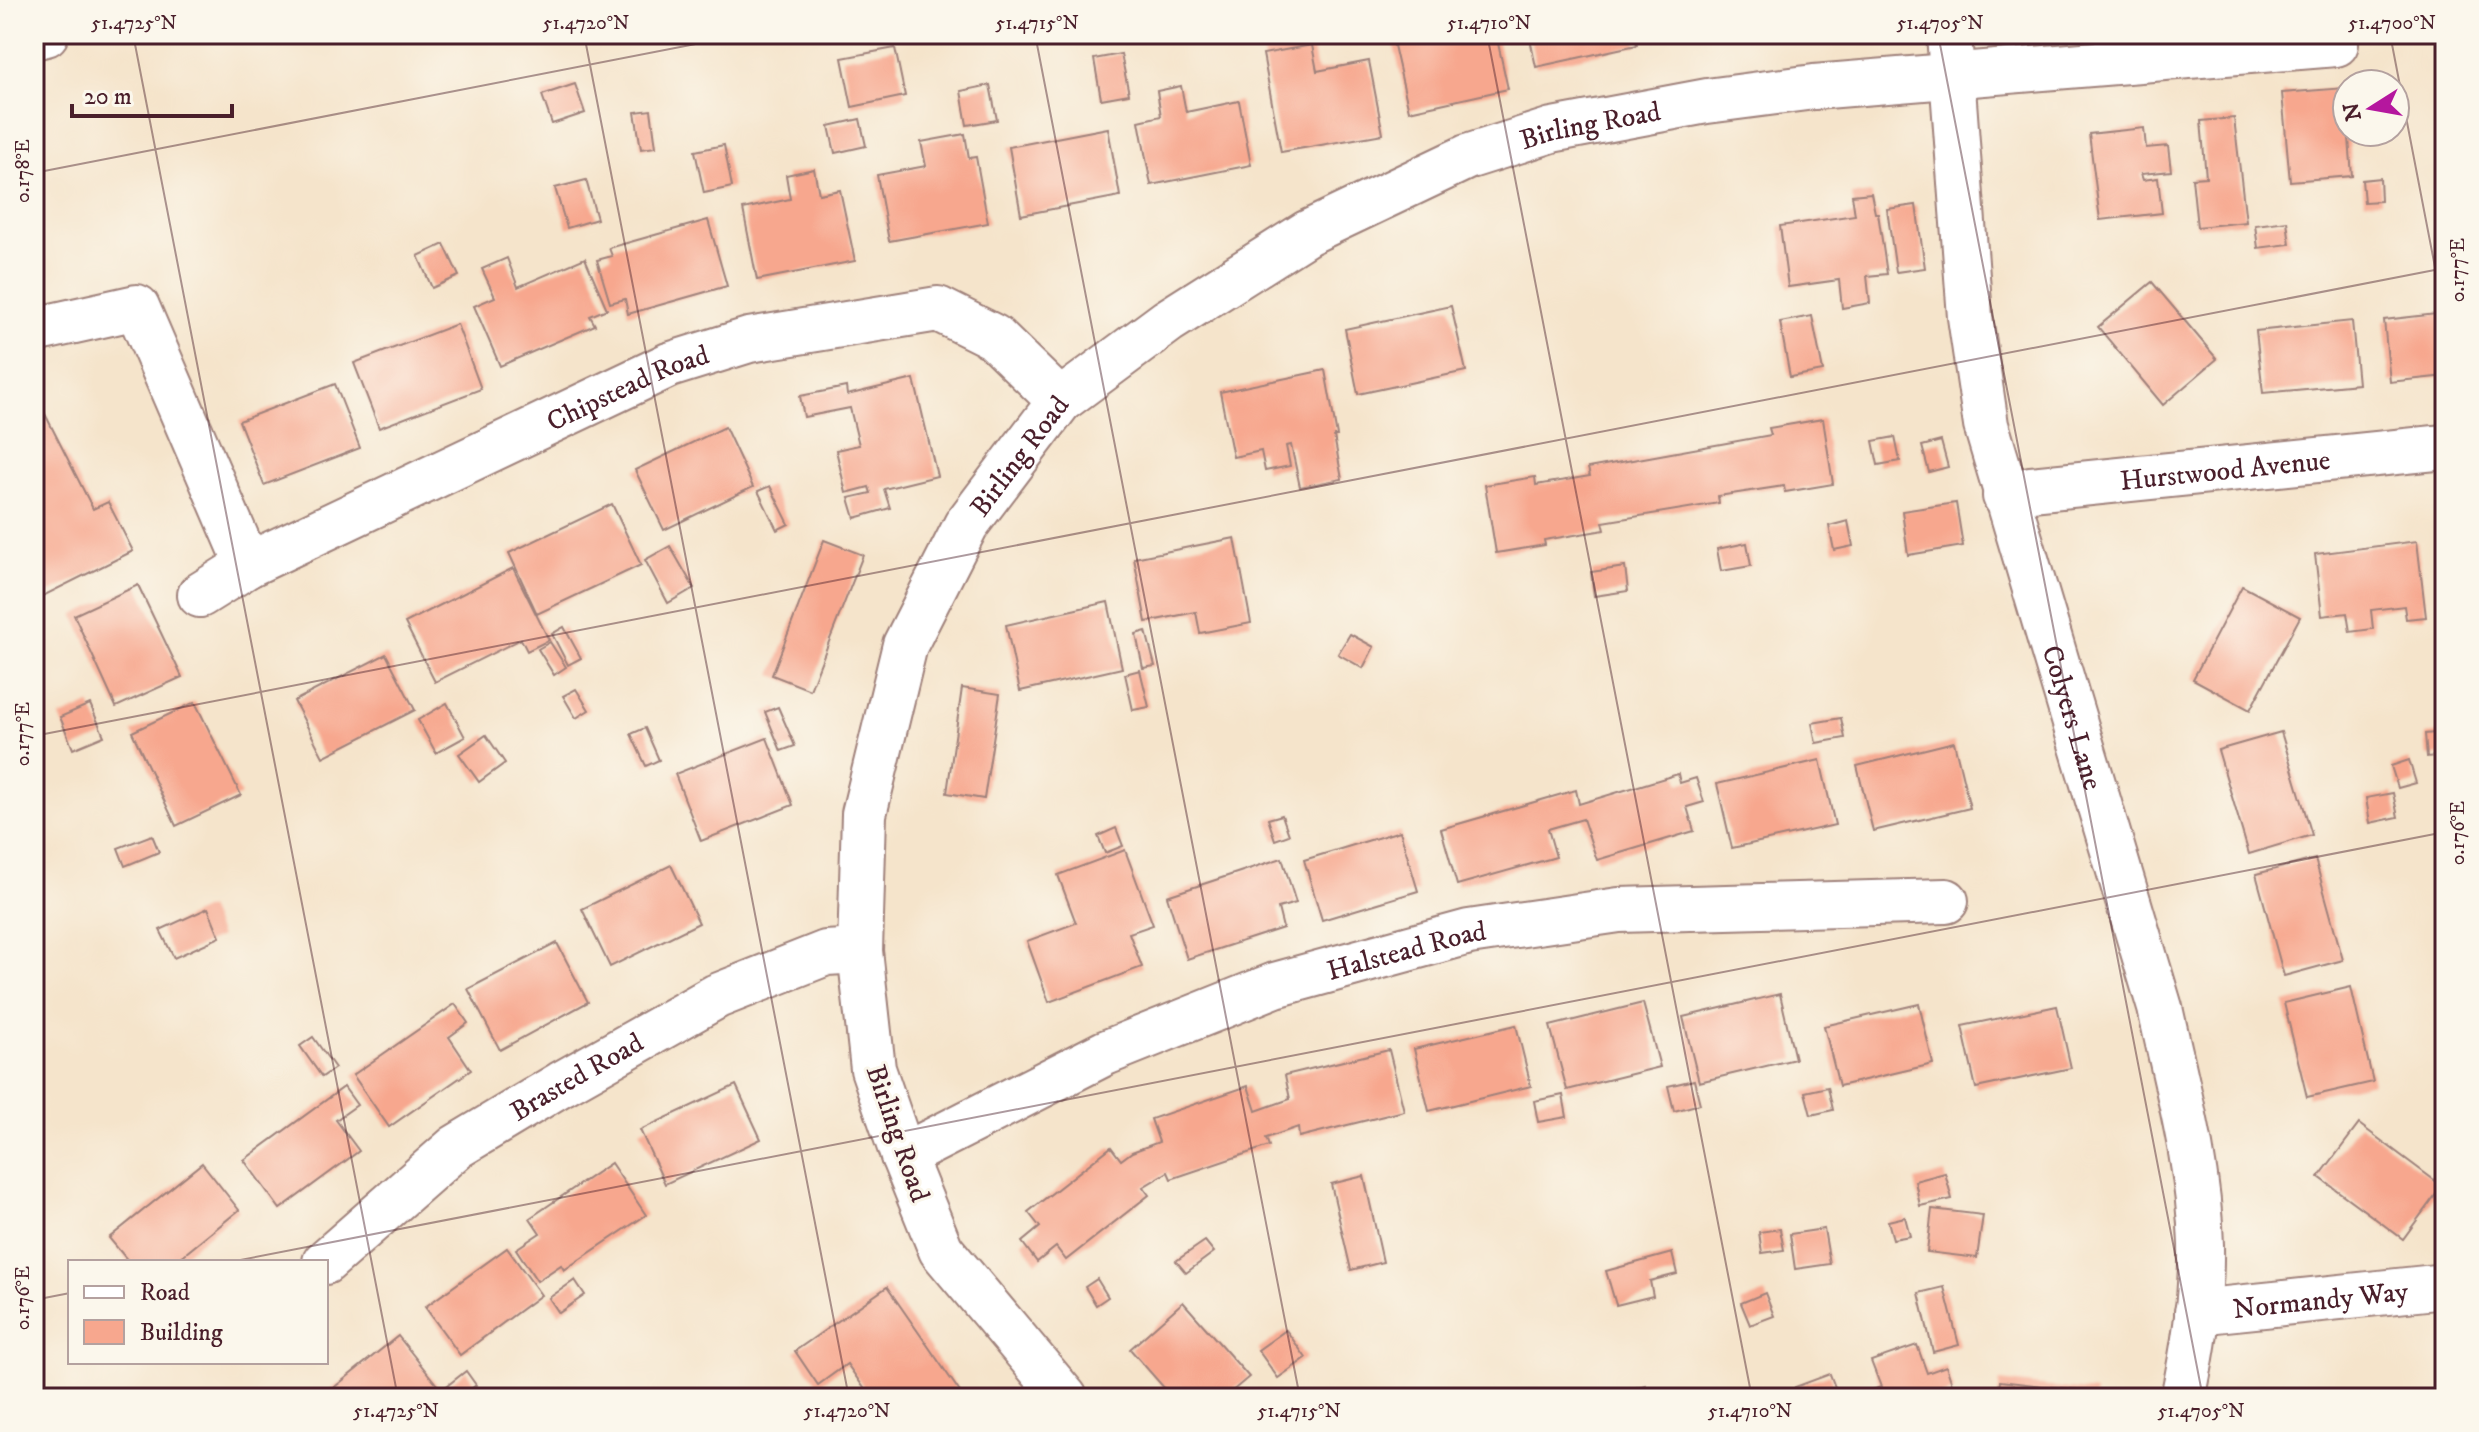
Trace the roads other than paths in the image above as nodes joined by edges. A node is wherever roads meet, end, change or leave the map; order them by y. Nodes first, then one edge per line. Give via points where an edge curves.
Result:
1 (46, 34) edge
2 (34, 37) edge
3 (2336, 44) dead end
4 (1950, 54) edge
5 (34, 330) edge
6 (1060, 401) junction
7 (2445, 447) edge
8 (2005, 496) junction
9 (248, 565) junction
10 (200, 595) dead end
11 (1946, 901) dead end
12 (860, 951) junction
13 (903, 1156) junction
14 (327, 1260) edge
15 (2445, 1286) edge
16 (2197, 1312) junction
17 (1065, 1398) edge
18 (2183, 1398) edge

1 - 2 street
3 - 4 street, Birling Road
4 - 6 street, Birling Road via 1814,87 1552,130 1467,157 1307,233 1168,321
4 - 8 street, Colyers Lane via 1970,317 1986,425
5 - 9 street via 137,307
6 - 9 street, Chipstead Road via 994,337 938,309 749,340 669,365
6 - 12 street, Birling Road via 966,525 905,645 864,814
7 - 8 street, Hurstwood Avenue via 2031,489
8 - 16 street, Colyers Lane via 2160,1008 2197,1192
9 - 10 street, Chipstead Road
11 - 13 street, Halstead Road via 1619,910 1469,932 1275,985 1105,1053
12 - 13 street, Birling Road via 873,1069
12 - 14 street, Brasted Road via 826,953 717,996 561,1084 456,1147
13 - 17 street, Birling Road via 941,1250
15 - 16 street, Normandy Way
16 - 18 street, Colyers Lane

